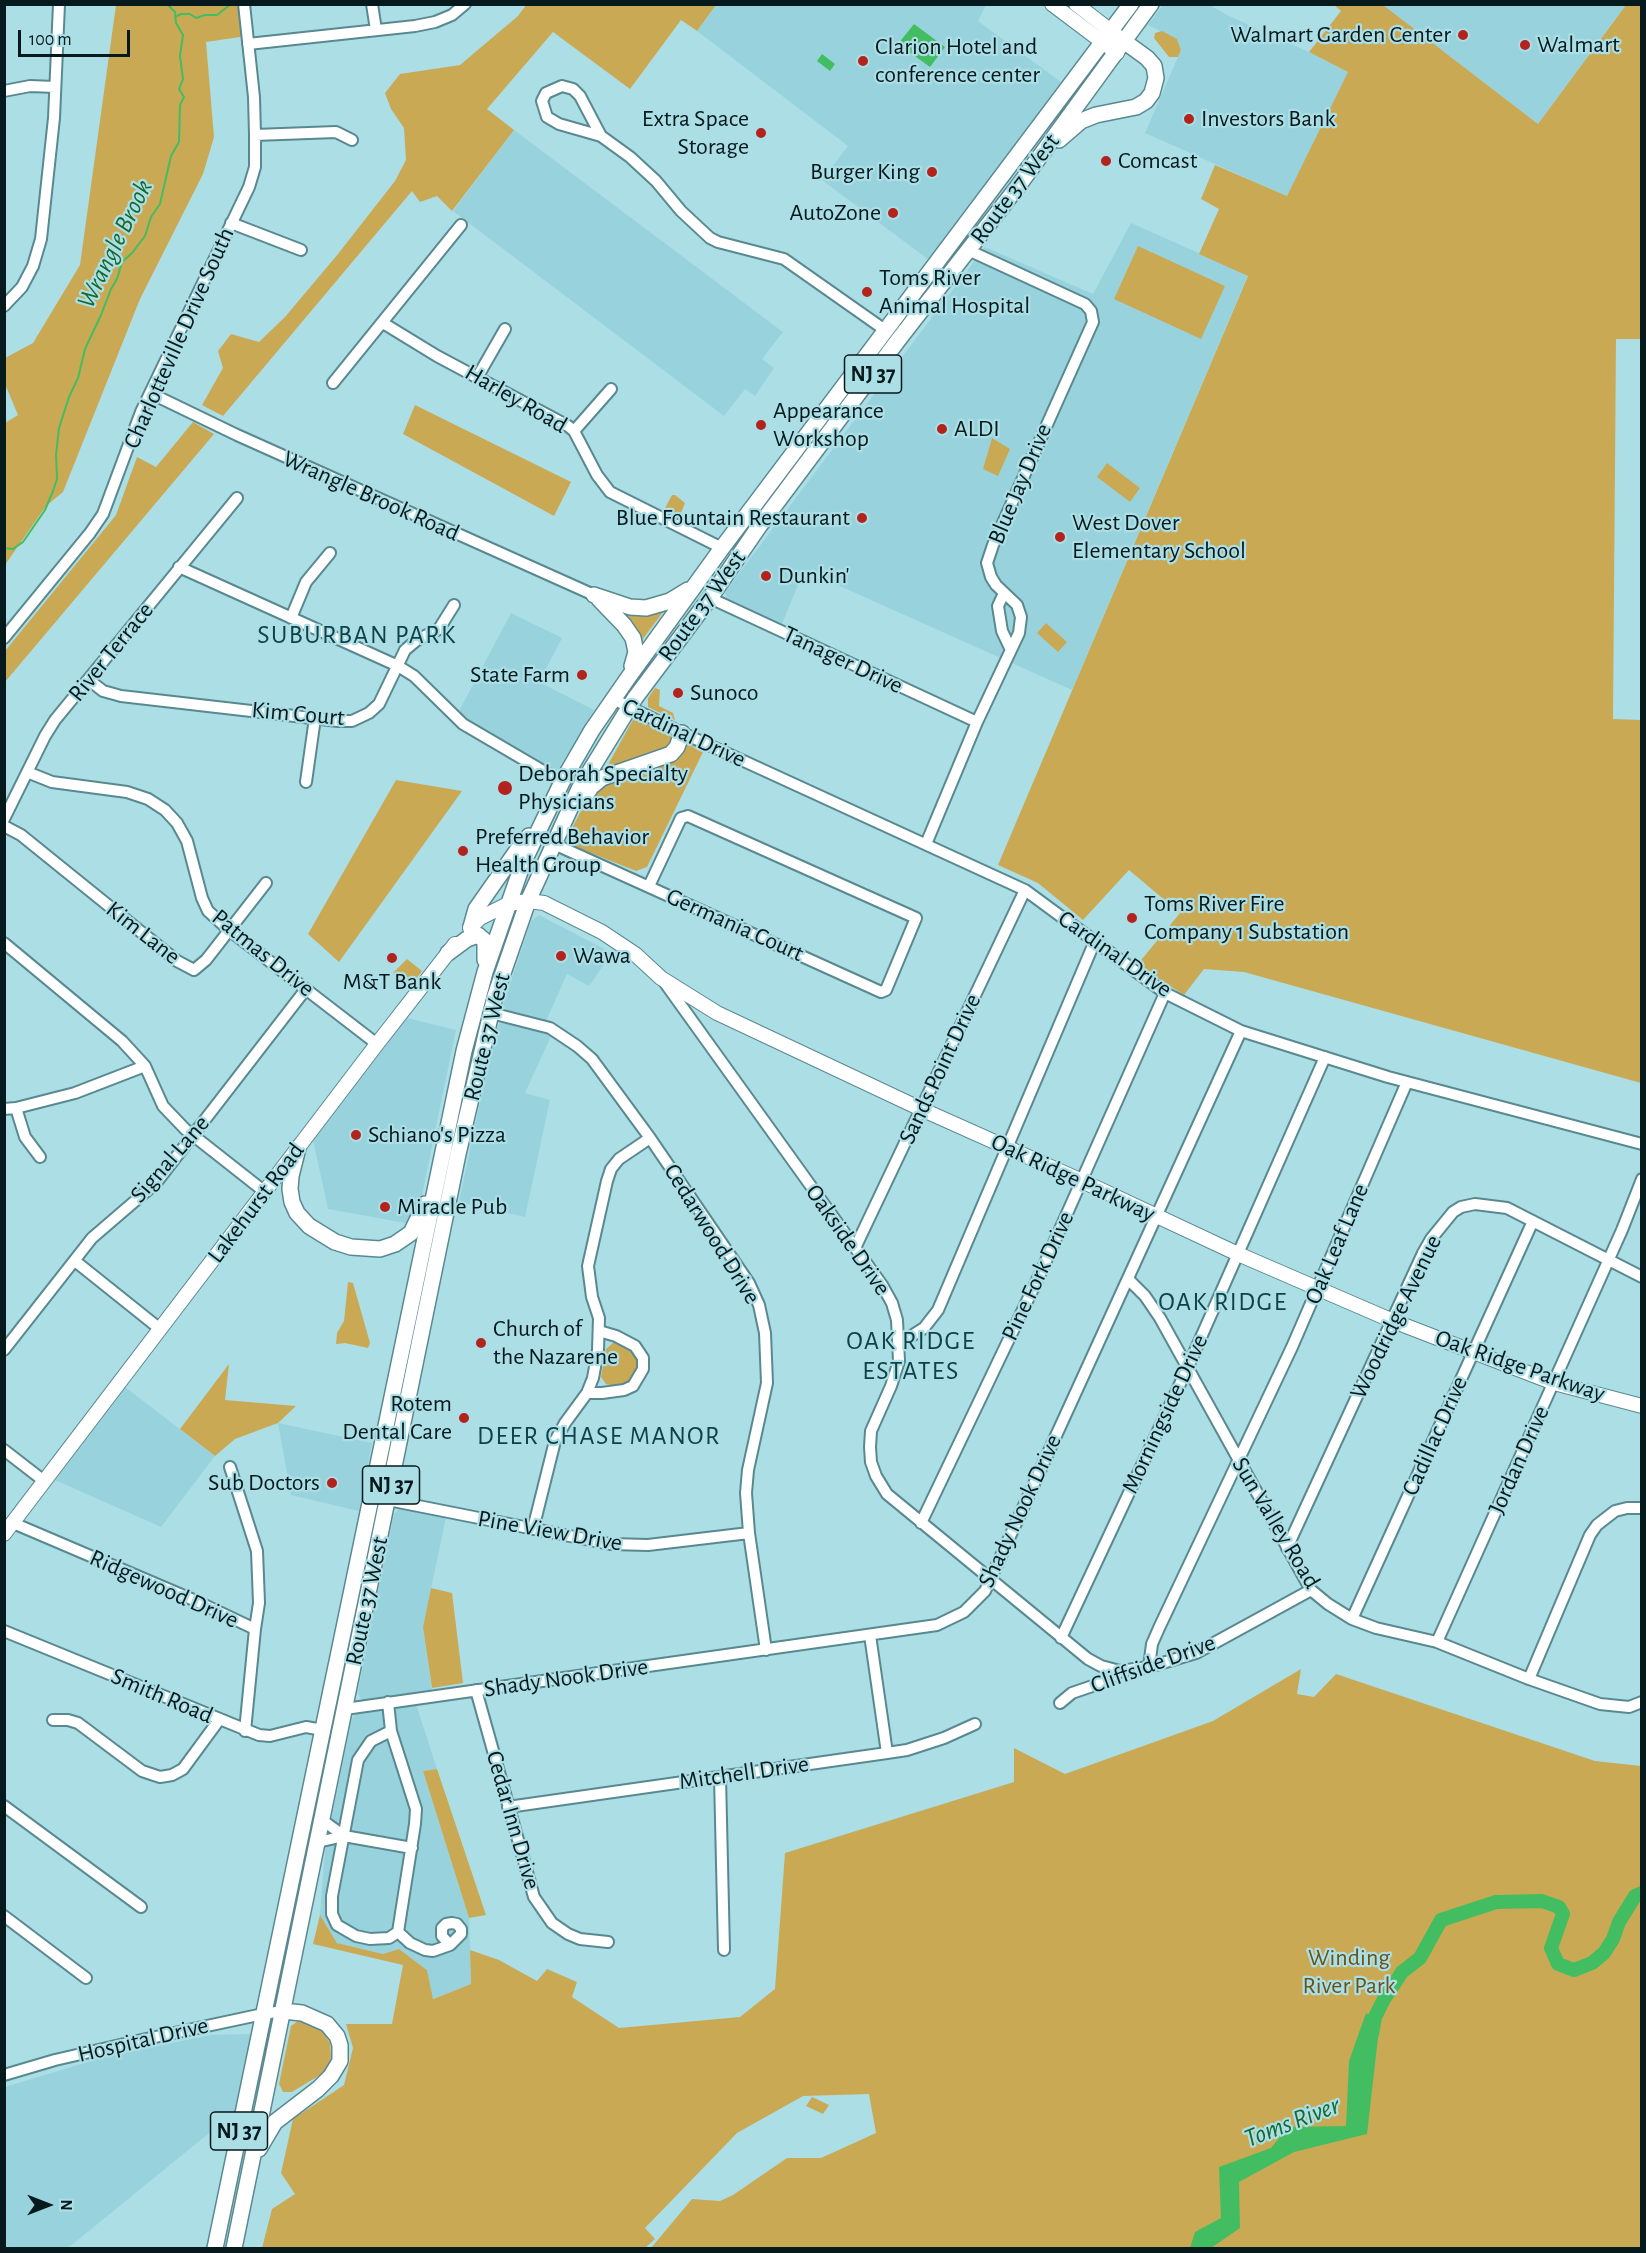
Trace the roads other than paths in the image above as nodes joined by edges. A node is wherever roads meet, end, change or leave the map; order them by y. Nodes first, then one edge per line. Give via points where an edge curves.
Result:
1 (58, 4) edge
2 (244, 4) edge
3 (372, 4) edge
4 (465, 4) edge
5 (1052, 4) edge
6 (1076, 4) edge
7 (1131, 4) edge
8 (1151, 4) edge
9 (376, 30) junction
10 (1107, 37) junction
11 (248, 44) junction
12 (1121, 48) junction
13 (55, 87) junction
14 (4, 91) edge
15 (255, 135) junction
16 (601, 136) junction
17 (352, 140) dead end
18 (1041, 153) junction
19 (231, 223) junction
20 (461, 225) dead end
21 (301, 250) dead end
22 (968, 250) junction
23 (4, 306) edge
24 (383, 323) junction
25 (505, 328) dead end
26 (885, 330) junction
27 (478, 376) junction
28 (333, 383) dead end
29 (611, 389) dead end
30 (150, 393) junction
31 (574, 431) junction
32 (237, 498) dead end
33 (722, 548) junction
34 (330, 553) dead end
35 (179, 567) junction
36 (693, 586) junction
37 (1004, 593) junction
38 (594, 595) junction
39 (710, 598) junction
40 (454, 605) dead end
41 (291, 618) junction
42 (4, 638) edge
43 (1011, 650) junction
44 (398, 666) junction
45 (628, 678) junction
46 (89, 680) junction
47 (613, 699) junction
48 (629, 708) junction
49 (315, 718) junction
50 (977, 722) junction
51 (682, 733) junction
52 (27, 772) junction
53 (306, 782) dead end
54 (562, 782) junction
55 (4, 819) edge
56 (543, 820) junction
57 (4, 826) edge
58 (555, 841) junction
59 (926, 844) junction
60 (266, 883) dead end
61 (649, 886) junction
62 (1025, 890) junction
63 (528, 901) junction
64 (508, 904) junction
65 (471, 927) junction
66 (229, 930) junction
67 (1095, 941) junction
68 (7, 949) edge
69 (448, 953) junction
70 (485, 972) junction
71 (661, 978) junction
72 (306, 989) junction
73 (1166, 993) junction
74 (491, 1013) junction
75 (1241, 1031) junction
76 (377, 1044) junction
77 (1325, 1057) junction
78 (145, 1066) junction
79 (1407, 1082) junction
80 (16, 1108) junction
81 (4, 1109) edge
82 (921, 1109) junction
83 (193, 1134) junction
84 (650, 1138) junction
85 (1641, 1144) edge
86 (1006, 1147) junction
87 (298, 1148) junction
88 (40, 1157) dead end
89 (439, 1170) junction
90 (1641, 1179) edge
91 (1082, 1181) junction
92 (265, 1192) junction
93 (1157, 1216) junction
94 (1533, 1221) junction
95 (855, 1248) junction
96 (1238, 1254) junction
97 (1608, 1260) junction
98 (75, 1261) junction
99 (1641, 1277) edge
100 (1128, 1279) junction
101 (1318, 1288) junction
102 (1393, 1321) junction
103 (160, 1329) junction
104 (599, 1331) junction
105 (899, 1344) junction
106 (4, 1350) edge
107 (1473, 1353) junction
108 (1187, 1368) junction
109 (1554, 1383) junction
110 (587, 1392) junction
111 (1641, 1406) edge
112 (4, 1450) edge
113 (1239, 1462) junction
114 (230, 1467) dead end
115 (44, 1481) junction
116 (388, 1500) junction
117 (1641, 1508) edge
118 (921, 1524) junction
119 (9, 1528) edge
120 (533, 1529) junction
121 (749, 1533) junction
122 (1287, 1548) junction
123 (990, 1580) junction
124 (1311, 1590) junction
125 (1352, 1619) junction
126 (255, 1629) junction
127 (4, 1631) edge
128 (870, 1635) junction
129 (1062, 1638) junction
130 (1437, 1642) junction
131 (766, 1650) junction
132 (1149, 1667) junction
133 (1120, 1671) junction
134 (1529, 1679) junction
135 (476, 1689) junction
136 (388, 1702) junction
137 (1641, 1702) edge
138 (1060, 1703) dead end
139 (345, 1709) junction
140 (53, 1720) dead end
141 (219, 1720) junction
142 (975, 1724) dead end
143 (323, 1730) junction
144 (245, 1731) junction
145 (391, 1731) junction
146 (887, 1753) junction
147 (720, 1777) junction
148 (4, 1806) edge
149 (508, 1807) junction
150 (322, 1820) junction
151 (344, 1836) junction
152 (318, 1842) junction
153 (412, 1848) junction
154 (141, 1907) dead end
155 (4, 1916) edge
156 (398, 1932) junction
157 (608, 1942) dead end
158 (450, 1945) dead end
159 (724, 1950) dead end
160 (86, 1978) dead end
161 (282, 2012) junction
162 (262, 2014) junction
163 (4, 2075) edge
164 (246, 2188) junction
165 (215, 2248) edge
166 (234, 2248) edge

1 - 13 street
2 - 11 street, Charlotteville Drive South
3 - 9 street
4 - 9 street via 435,22
5 - 10 main road
6 - 10 main road
7 - 10 highway, Route 37 West / NJ 37
8 - 12 highway, Route 37 West / NJ 37
9 - 11 street
10 - 12 main road
10 - 26 highway, Route 37 West / NJ 37
11 - 15 street, Charlotteville Drive South
12 - 18 highway, Route 37 West / NJ 37
12 - 18 highway via 1147,58 1154,66 1156,86 1146,101 1081,122
13 - 14 street
13 - 23 street via 41,239 22,287
15 - 17 street via 336,132
15 - 19 street, Charlotteville Drive South via 255,167
16 - 16 street via 573,89 562,86 546,93 542,100 547,117
16 - 26 street via 656,181 710,238 784,259
18 - 22 highway, Route 37 West / NJ 37
19 - 21 street
19 - 30 street, Charlotteville Drive South
20 - 24 street
22 - 37 street, Blue Jay Drive via 1085,304 1092,315 1090,329 987,563 991,577
22 - 39 highway, Route 37 West / NJ 37 via 737,556
24 - 27 street, Harley Road
24 - 28 street
25 - 27 street
26 - 33 highway, Route 37 West / NJ 37
27 - 31 street, Harley Road
29 - 31 street
30 - 38 street, Wrangle Brook Road
30 - 42 street, Charlotteville Drive South via 103,514
31 - 33 street, Harley Road via 610,492
32 - 35 street, River Terrace
33 - 36 highway, Route 37 West / NJ 37
34 - 41 street via 306,582
35 - 41 street
35 - 46 street, River Terrace
36 - 38 highway via 670,601 646,608
36 - 45 highway, Route 37 West / NJ 37
37 - 43 street via 998,606 1002,631
37 - 43 street, Blue Jay Drive via 1017,605 1021,617
38 - 45 highway via 624,625 636,645
39 - 48 highway, Route 37 West / NJ 37
39 - 50 street, Tanager Drive
40 - 44 street, Kim Court via 439,628 409,646
41 - 44 street
43 - 50 street, Blue Jay Drive
44 - 49 street, Kim Court via 382,700 369,713 346,721
44 - 54 street via 414,676 463,724
45 - 47 highway, Route 37 West / NJ 37
46 - 49 street, Kim Court via 103,691 121,696
46 - 52 street, River Terrace via 55,720
47 - 48 street, Cardinal Drive
47 - 54 highway, Route 37 West / NJ 37
48 - 51 street, Cardinal Drive
48 - 58 highway, Route 37 West / NJ 37 via 579,789
49 - 53 street
50 - 59 street, Blue Jay Drive
51 - 58 highway via 671,754 597,781
51 - 59 street, Cardinal Drive
52 - 55 street, River Terrace
52 - 66 street, Patmas Drive via 52,782 127,792 165,810 187,841 208,911
54 - 56 highway, Route 37 West / NJ 37
56 - 64 highway, Route 37 West / NJ 37
56 - 65 highway via 476,909
57 - 66 street, Kim Lane via 21,835 184,966 199,968
58 - 61 street, Germania Court
58 - 63 highway, Route 37 West / NJ 37
59 - 62 street, Cardinal Drive
60 - 66 street, Kim Lane
61 - 61 street, Germania Court via 884,992 916,918 692,816 681,818
62 - 67 street, Cardinal Drive
62 - 82 street, Sands Point Drive
63 - 64 main road, Lakehurst Road
63 - 71 main road, Oak Ridge Parkway via 544,903 603,932
63 - 74 highway, Route 37 West / NJ 37
64 - 65 main road, Lakehurst Road
64 - 70 highway, Route 37 West / NJ 37
65 - 69 main road, Lakehurst Road
66 - 72 street, Patmas Drive
67 - 73 street, Cardinal Drive
67 - 86 street
68 - 78 street via 122,1041
69 - 70 highway via 467,939 482,937
69 - 76 main road, Lakehurst Road
70 - 89 highway, Route 37 West / NJ 37
71 - 82 main road, Oak Ridge Parkway via 717,1013
71 - 95 street, Oakside Drive
72 - 76 street, Patmas Drive
72 - 83 street, Signal Lane
73 - 75 street, Cardinal Drive
73 - 91 street, Pine Fork Drive
74 - 84 street, Cedarwood Drive via 550,1028 577,1046
74 - 116 highway, Route 37 West / NJ 37 via 458,1154
75 - 77 street, Cardinal Drive
75 - 93 street, Shady Nook Drive
76 - 87 main road, Lakehurst Road
77 - 79 street, Cardinal Drive
77 - 96 street, Morningside Drive
78 - 80 street via 75,1093
78 - 83 street via 164,1106
79 - 85 street, Cardinal Drive
79 - 101 street, Oak Leaf Lane
80 - 81 street
80 - 88 street via 25,1137
82 - 86 main road, Oak Ridge Parkway
82 - 95 street, Sands Point Drive
83 - 92 street
83 - 98 street, Signal Lane via 156,1183 92,1238
84 - 104 street via 619,1160 607,1181 588,1266
84 - 121 street, Cedarwood Drive via 749,1283 763,1318 767,1383 748,1470
86 - 91 main road, Oak Ridge Parkway
86 - 105 street via 938,1310 924,1328
87 - 89 highway via 290,1189 297,1213 309,1226 351,1247 380,1249 411,1233
87 - 92 main road, Lakehurst Road
89 - 143 highway, Route 37 West / NJ 37
90 - 97 street, Jordan Drive
91 - 93 main road, Oak Ridge Parkway
91 - 118 street, Pine Fork Drive
92 - 103 main road, Lakehurst Road
93 - 96 main road, Oak Ridge Parkway
93 - 100 street, Shady Nook Drive
94 - 97 street, Woodridge Avenue
94 - 102 street, Woodridge Avenue via 1508,1208 1486,1204 1453,1212 1427,1246
94 - 107 street, Cadillac Drive
95 - 105 street, Oakside Drive via 892,1303
96 - 101 main road, Oak Ridge Parkway
96 - 108 street, Morningside Drive
97 - 99 street, Woodridge Avenue
97 - 109 street, Jordan Drive
98 - 103 street
98 - 106 street, Signal Lane
100 - 108 street, Sun Valley Road via 1160,1318
100 - 123 street, Shady Nook Drive
101 - 102 main road, Oak Ridge Parkway
101 - 113 street, Oak Leaf Lane
102 - 107 main road, Oak Ridge Parkway
102 - 122 street, Woodridge Avenue
103 - 115 main road, Lakehurst Road
104 - 110 street via 593,1378
104 - 110 street via 635,1346 643,1358 643,1369 633,1386 624,1390
105 - 118 street, Oakside Drive via 899,1361 891,1386 871,1431 871,1462 887,1494
107 - 109 main road, Oak Ridge Parkway
107 - 125 street, Cadillac Drive
108 - 113 street, Sun Valley Road
108 - 129 street, Morningside Drive
109 - 111 main road, Oak Ridge Parkway
109 - 130 street, Jordan Drive
110 - 120 street via 555,1441
112 - 115 street
113 - 122 street, Sun Valley Road
113 - 132 street, Oak Leaf Lane via 1159,1628
114 - 126 street via 257,1551 259,1604
115 - 119 main road, Lakehurst Road
116 - 120 street, Pine View Drive
116 - 139 highway, Route 37 West / NJ 37
117 - 134 street via 1615,1512 1590,1535
118 - 123 street, Oakside Drive
119 - 126 street, Ridgewood Drive via 196,1601
120 - 121 street, Pine View Drive via 632,1545
121 - 131 street, Cedarwood Drive
122 - 124 street, Sun Valley Road
123 - 128 street, Shady Nook Drive via 970,1607 951,1620
123 - 129 street, Oakside Drive
124 - 125 street, Sun Valley Road
124 - 132 street, Cliffside Drive via 1196,1653
125 - 130 street, Sun Valley Road
126 - 144 street, Ridgewood Drive
127 - 141 street, Smith Road
128 - 131 street, Shady Nook Drive
128 - 146 street
129 - 133 street, Oakside Drive via 1088,1659
130 - 134 street, Sun Valley Road
131 - 135 street, Shady Nook Drive
132 - 133 street, Cliffside Drive
133 - 138 street, Cliffside Drive via 1107,1681 1072,1693
134 - 137 street, Sun Valley Road via 1600,1704 1629,1707
135 - 136 street, Shady Nook Drive
135 - 149 street, Cedar Inn Drive
136 - 139 street, Shady Nook Drive
136 - 145 street
139 - 150 highway, Route 37 West / NJ 37
140 - 141 street via 78,1723 142,1771 160,1777 183,1769
141 - 144 street, Smith Road
142 - 146 street, Mitchell Drive via 944,1738
143 - 144 street, Smith Road via 306,1727 270,1736
143 - 162 highway, Route 37 West / NJ 37
145 - 151 street via 371,1741 361,1753
145 - 153 street via 416,1809
146 - 147 street, Mitchell Drive
147 - 149 street, Mitchell Drive
147 - 159 street
148 - 154 street
149 - 157 street, Cedar Inn Drive via 534,1897 543,1911 568,1934
150 - 151 street
150 - 152 highway, Route 37 West / NJ 37
151 - 152 street
151 - 153 street
151 - 156 street via 332,1896 334,1920 341,1928 369,1939 389,1938
152 - 161 highway, Route 37 West / NJ 37
153 - 156 street
155 - 160 street
156 - 158 street via 425,1950
161 - 162 street, Hospital Drive
161 - 164 highway, Route 37 West / NJ 37
161 - 164 highway via 302,2013 327,2024 337,2036 340,2061 318,2089 274,2122
162 - 163 street, Hospital Drive
162 - 165 highway, Route 37 West / NJ 37
164 - 166 highway, Route 37 West / NJ 37

